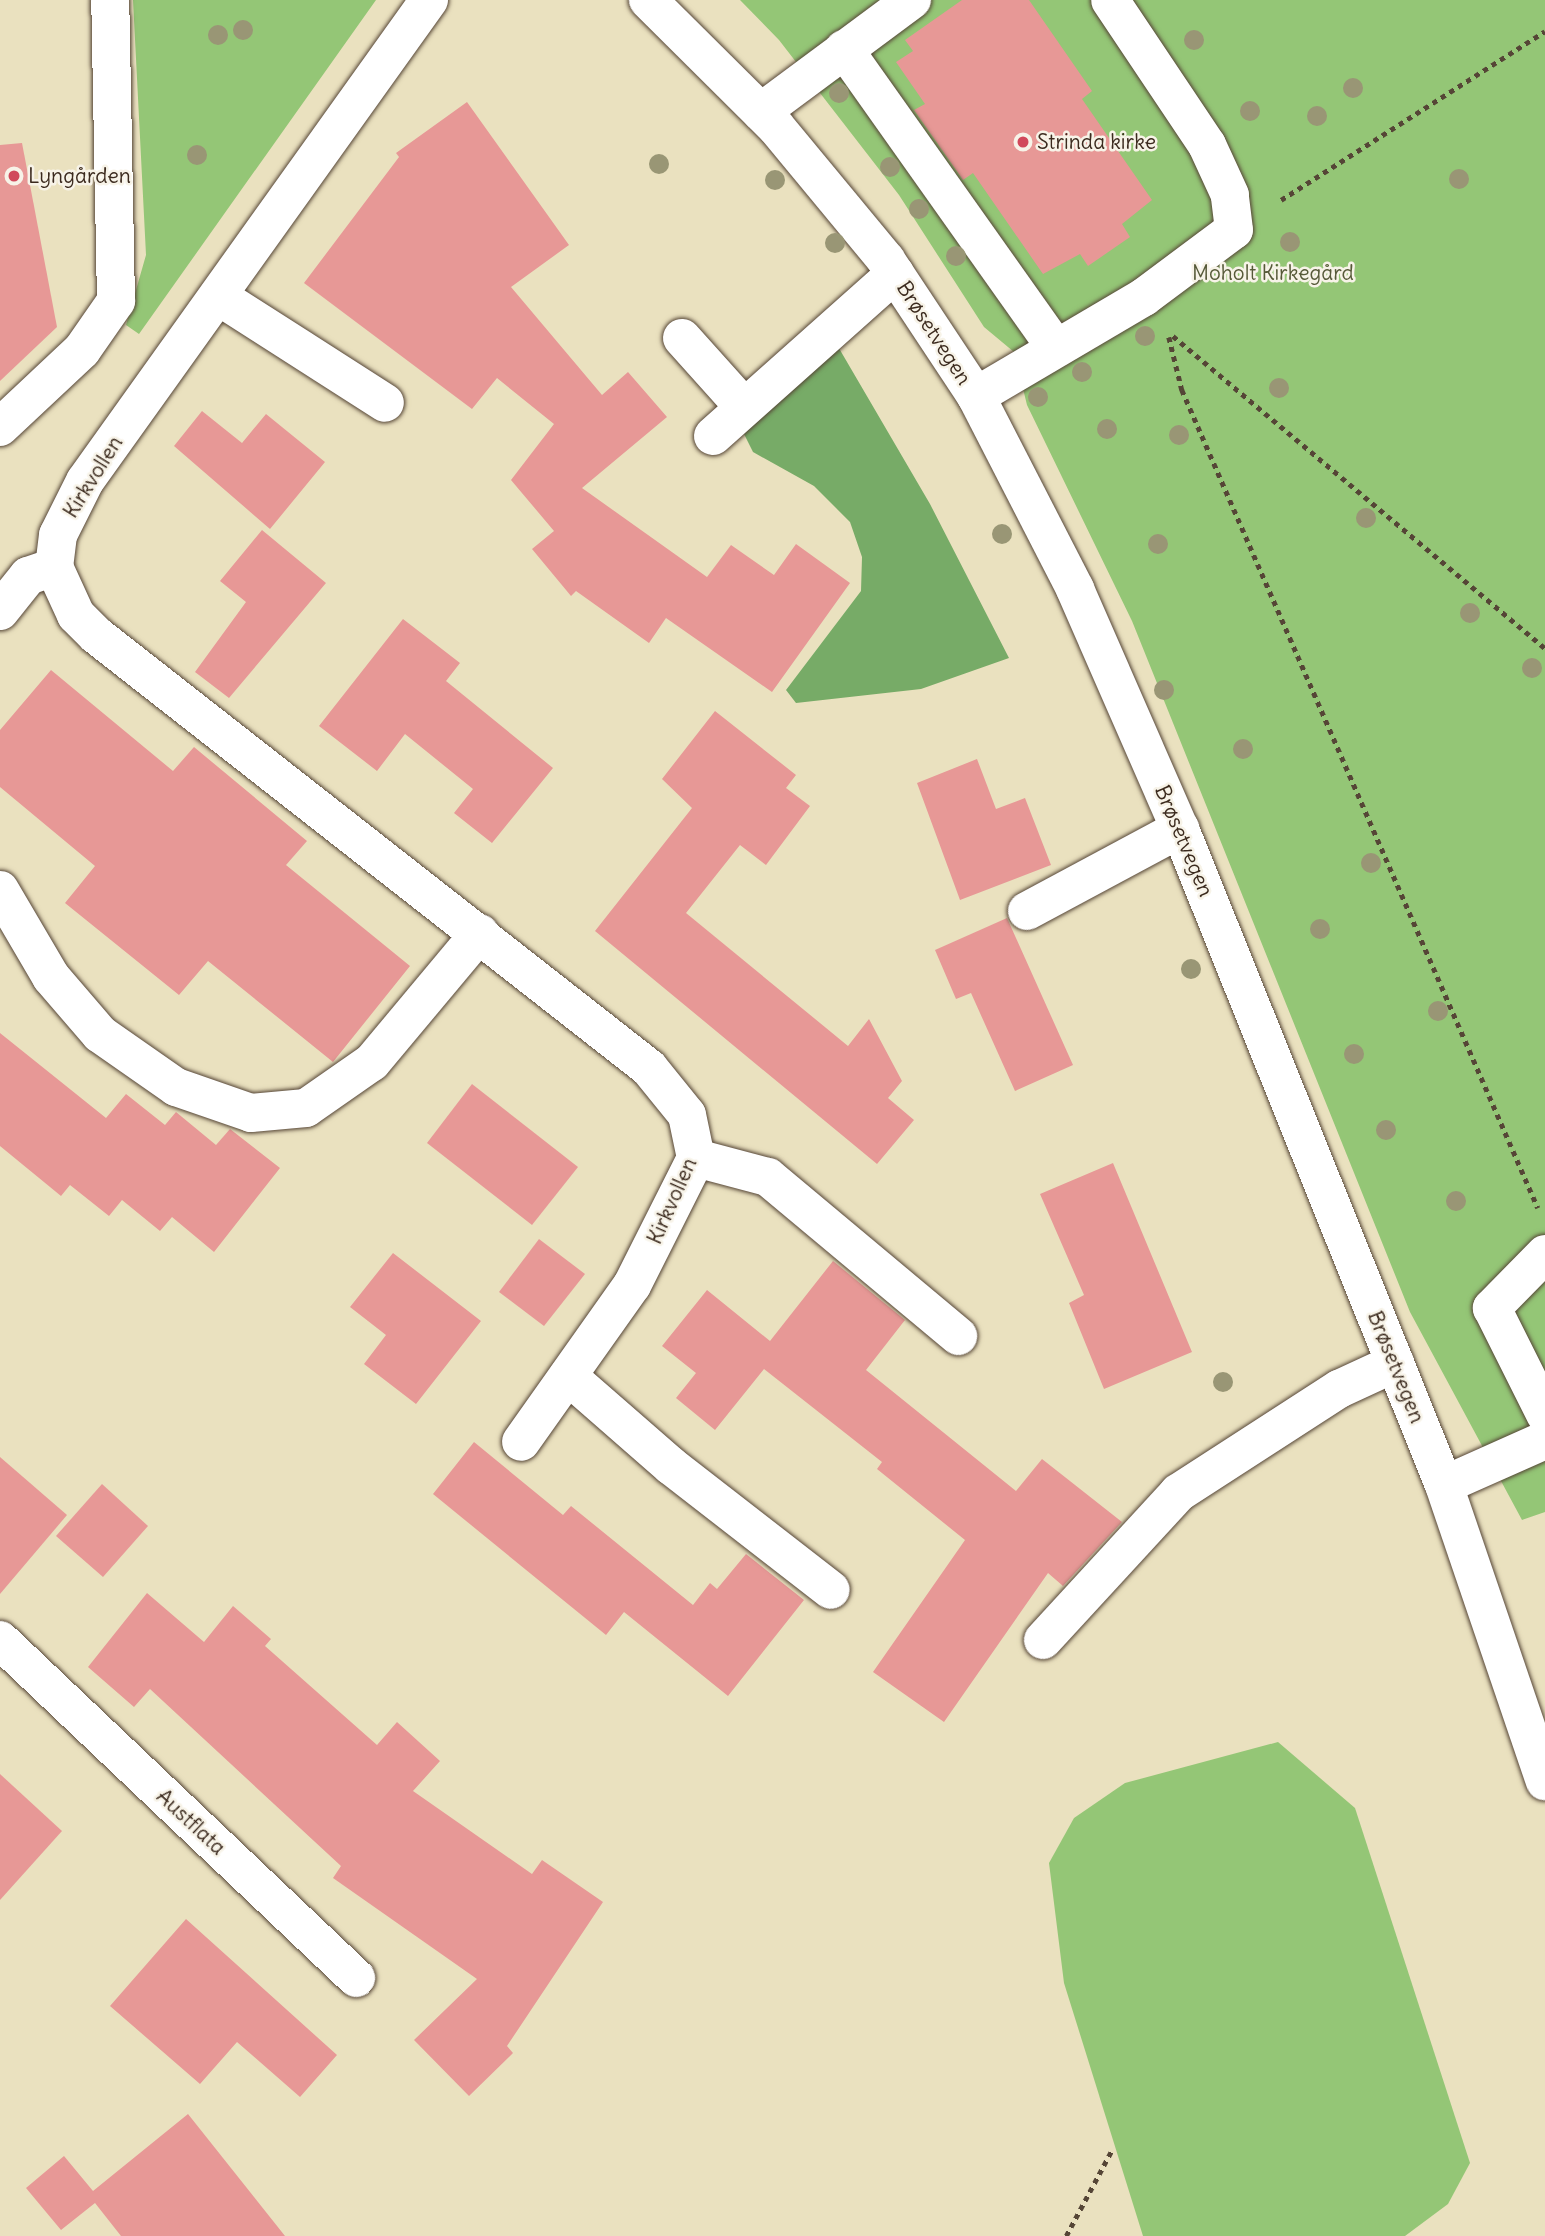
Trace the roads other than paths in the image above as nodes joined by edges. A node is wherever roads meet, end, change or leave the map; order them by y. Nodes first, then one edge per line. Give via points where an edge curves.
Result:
1 (110, 0) edge
2 (429, 0) edge
3 (648, 0) edge
4 (912, 0) edge
5 (1110, 0) edge
6 (844, 49) junction
7 (761, 112) junction
8 (895, 274) junction
9 (218, 296) junction
10 (682, 338) dead end
11 (1054, 346) junction
12 (975, 396) junction
13 (385, 403) dead end
14 (744, 407) junction
15 (0, 426) edge
16 (713, 436) dead end
17 (54, 567) junction
18 (0, 611) edge
19 (1180, 829) junction
20 (0, 890) edge
21 (1027, 911) dead end
22 (480, 933) junction
23 (696, 1158) junction
24 (1545, 1254) edge
25 (958, 1336) dead end
26 (1395, 1363) junction
27 (568, 1376) junction
28 (1545, 1415) edge
29 (1545, 1440) edge
30 (521, 1442) dead end
31 (1444, 1485) junction
32 (831, 1590) dead end
33 (1043, 1640) dead end
34 (9, 1658) edge
35 (1545, 1781) edge
36 (356, 1978) dead end

1 - 15 street via 116,301 82,350
2 - 9 street, Kirkvollen
3 - 7 street, Brøsetvegen
4 - 6 street
5 - 11 street via 1207,145 1230,195 1234,230 1144,297
6 - 7 street
6 - 11 street
7 - 8 street, Brøsetvegen
8 - 12 street, Brøsetvegen
8 - 14 street
9 - 13 street
9 - 17 street, Kirkvollen via 85,481 58,535
10 - 14 street
11 - 12 street
12 - 19 street, Brøsetvegen via 1075,589
14 - 16 street
17 - 18 street via 28,576
17 - 22 street, Kirkvollen via 76,615 96,635
19 - 21 street
19 - 26 street, Brøsetvegen
20 - 22 street via 51,977 100,1034 176,1087 251,1113 306,1108 372,1062
22 - 23 street, Kirkvollen via 649,1068 687,1115
23 - 25 street via 768,1177
23 - 27 street, Kirkvollen via 632,1285
24 - 28 street via 1492,1308
26 - 31 street, Brøsetvegen
26 - 33 street via 1339,1390 1178,1493
27 - 30 street, Kirkvollen
27 - 32 street via 671,1466
29 - 31 street
31 - 35 street, Brøsetvegen
34 - 36 street, Austflata

